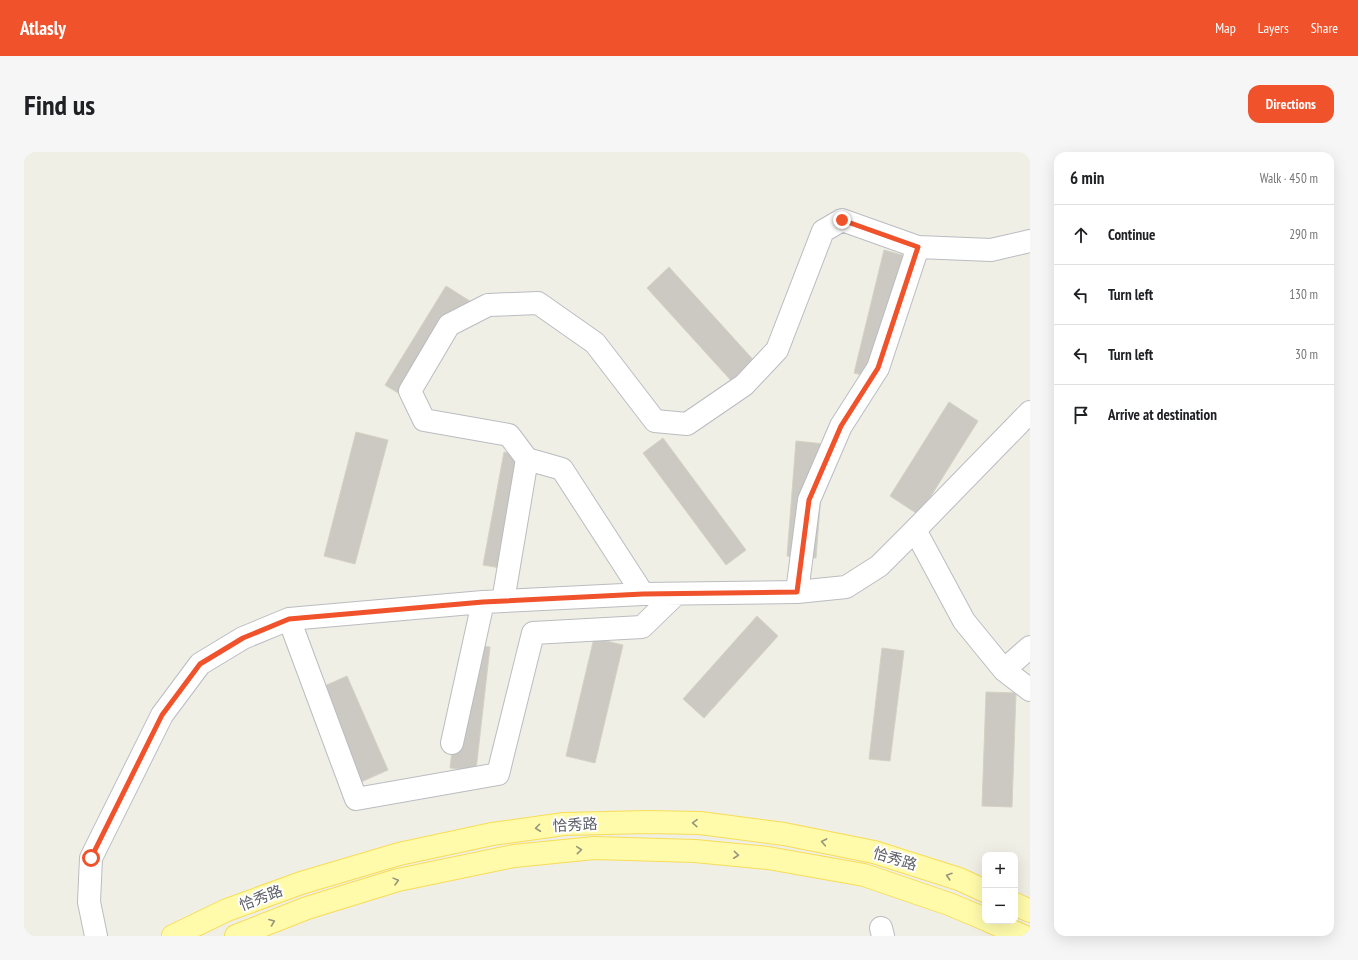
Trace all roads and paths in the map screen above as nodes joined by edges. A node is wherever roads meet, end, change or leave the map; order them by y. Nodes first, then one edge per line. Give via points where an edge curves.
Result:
1 (1030, 241) edge
2 (918, 247) junction
3 (1030, 412) edge
4 (527, 459) junction
5 (915, 530) junction
6 (797, 592) junction
7 (643, 594) junction
8 (676, 594) junction
9 (493, 602) junction
10 (289, 619) junction
11 (1030, 647) edge
12 (1004, 670) junction
13 (1030, 690) edge
14 (452, 743) dead end
15 (982, 890) edge
16 (1018, 905) edge
17 (1030, 911) edge
18 (982, 918) edge
19 (996, 924) edge
20 (96, 936) edge
21 (173, 936) edge
22 (236, 936) edge
23 (1023, 936) edge

1 - 2 street via 991,250
2 - 4 street via 842,220 823,231 777,350 744,386 687,424 655,421 595,343 538,303 488,305 449,325 410,391 424,420 509,435
2 - 6 street via 878,368 841,426 809,500
3 - 5 street
4 - 7 street via 562,469
4 - 9 street
5 - 6 street via 879,566 846,587
5 - 12 street via 964,621
6 - 8 street
7 - 8 street
7 - 9 street
8 - 10 street via 642,627 533,633 498,774 356,800
9 - 10 street
9 - 14 street
10 - 20 street via 243,638 200,664 162,715 91,858 89,902
11 - 12 street
12 - 13 street
15 -> 21 main road, 恰秀路 via 959,879 874,852 784,834 700,823 564,824 492,834 399,854 301,882 227,910
16 - 17 main road
22 -> 18 main road via 307,908 398,880 514,856 594,848 695,851 768,858 857,874 949,904
19 - 23 main road

